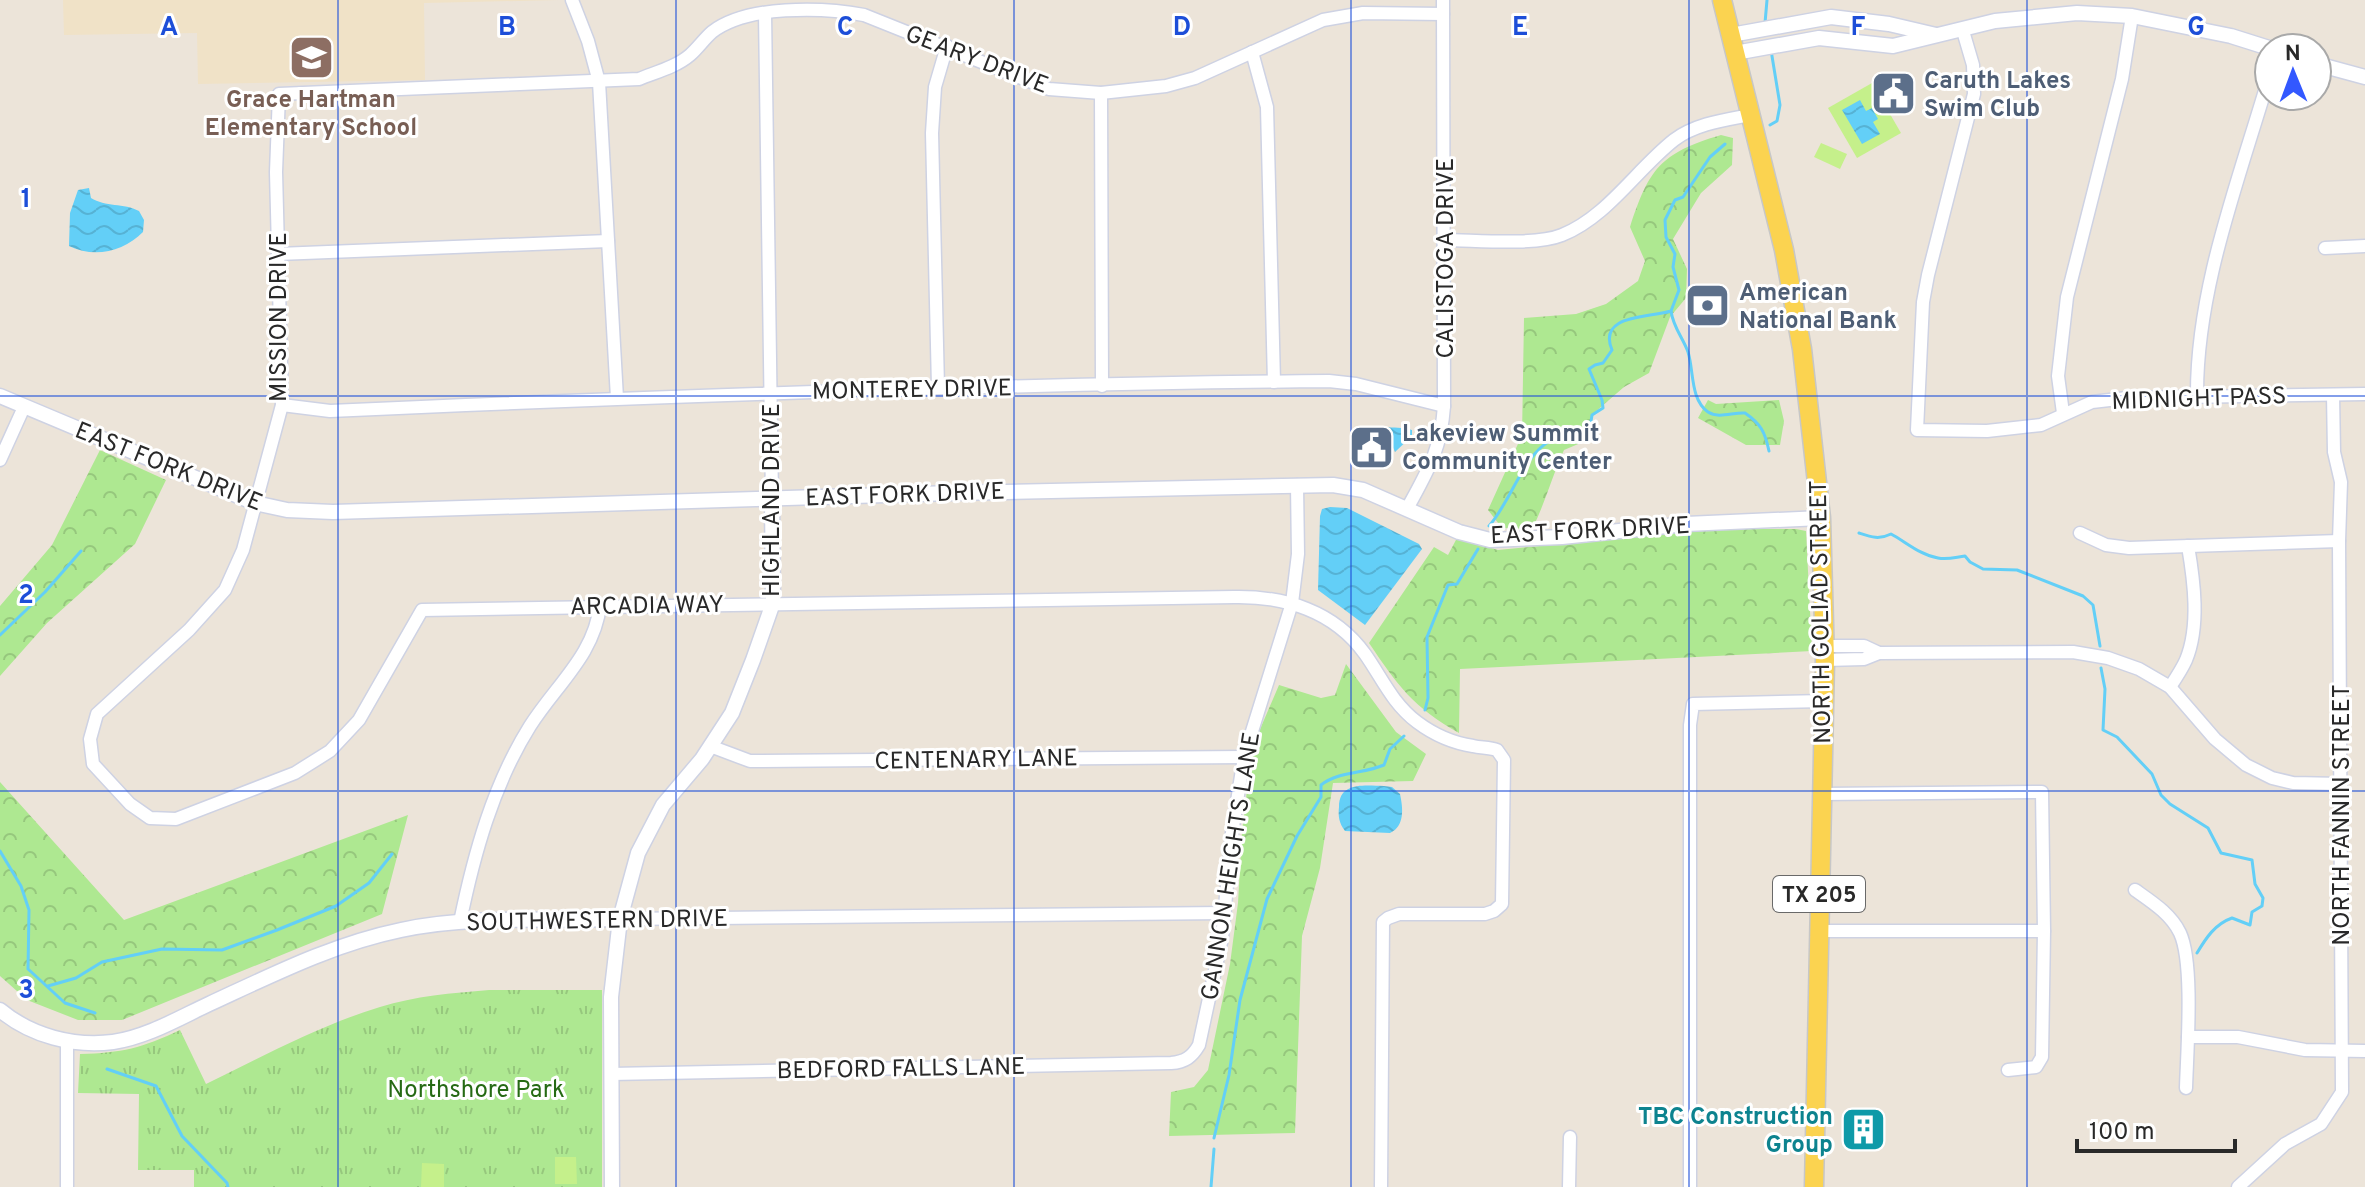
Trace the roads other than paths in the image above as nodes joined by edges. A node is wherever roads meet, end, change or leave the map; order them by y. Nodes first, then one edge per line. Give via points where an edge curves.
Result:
1 (572, 0) edge
2 (1722, 0) edge
3 (1443, 7) edge
4 (765, 13) junction
5 (2132, 16) junction
6 (1963, 31) junction
7 (1941, 36) junction
8 (2253, 43) edge
9 (1733, 44) junction
10 (947, 46) junction
11 (1252, 52) junction
12 (2333, 68) edge
13 (2365, 77) edge
14 (599, 82) junction
15 (1101, 93) junction
16 (279, 94) joint
17 (2259, 112) edge
18 (1750, 115) junction
19 (1445, 240) junction
20 (608, 241) junction
21 (2365, 246) edge
22 (2325, 248) dead end
23 (278, 254) junction
24 (1274, 382) junction
25 (1102, 386) junction
26 (938, 387) junction
27 (770, 393) junction
28 (2365, 394) edge
29 (2333, 395) junction
30 (0, 396) edge
31 (2197, 397) junction
32 (617, 398) junction
33 (282, 405) junction
34 (1444, 406) junction
35 (24, 407) junction
36 (2063, 413) junction
37 (0, 460) edge
38 (1297, 485) junction
39 (772, 498) junction
40 (255, 503) junction
41 (1407, 509) junction
42 (1821, 518) junction
43 (2080, 533) dead end
44 (2339, 541) junction
45 (2188, 546) junction
46 (773, 603) junction
47 (1292, 603) junction
48 (600, 605) junction
49 (1825, 653) junction
50 (2170, 687) junction
51 (1824, 701) junction
52 (710, 746) junction
53 (1244, 757) junction
54 (93, 764) joint
55 (2341, 784) junction
56 (1822, 794) junction
57 (2135, 890) dead end
58 (1225, 913) junction
59 (620, 919) junction
60 (460, 922) junction
61 (1818, 931) junction
62 (2044, 931) junction
63 (0, 1010) edge
64 (2188, 1037) junction
65 (67, 1041) junction
66 (2344, 1051) junction
67 (2365, 1051) edge
68 (1190, 1057) joint
69 (2008, 1070) dead end
70 (611, 1074) junction
71 (2186, 1088) dead end
72 (1570, 1137) dead end
73 (67, 1187) edge
74 (612, 1187) edge
75 (1381, 1187) edge
76 (1569, 1187) edge
77 (1690, 1187) edge
78 (1814, 1187) edge
79 (2238, 1187) edge

1 - 14 street
2 - 9 main road, NORTH GOLIAD STREET / TX 205
3 - 11 street, GEARY DRIVE via 1323,20
3 - 19 street, CALISTOGA DRIVE
4 - 10 street, GEARY DRIVE via 840,10
4 - 14 street, GEARY DRIVE via 736,19 712,32 689,56 666,69 639,79
4 - 27 street, HIGHLAND DRIVE
5 - 6 street via 2064,13 1995,21
5 - 8 street
5 - 36 street via 2122,79 2067,297 2058,376
6 - 7 street
6 - 36 street, MIDNIGHT PASS via 1973,65 1974,94 1925,289 1917,430 2041,425
7 - 9 street via 1893,46 1819,38 1756,49
7 - 9 street via 1831,17 1755,30
9 - 18 main road, NORTH GOLIAD STREET / TX 205
10 - 15 street, GEARY DRIVE via 1049,89
10 - 26 street via 935,87 932,133
11 - 15 street, GEARY DRIVE via 1173,84
11 - 24 street via 1267,107
12 - 13 street
14 - 16 street, GEARY DRIVE
14 - 20 street
15 - 25 street
16 - 23 street, MISSION DRIVE
17 - 31 street via 2206,298
18 - 19 street via 1702,126 1676,139 1583,225 1559,237
18 - 42 main road, NORTH GOLIAD STREET / TX 205 via 1794,303
19 - 34 street, CALISTOGA DRIVE
20 - 23 street
20 - 32 street
21 - 22 street
23 - 33 street, MISSION DRIVE
24 - 25 street, MONTEREY DRIVE
24 - 34 street, MONTEREY DRIVE via 1356,384
25 - 26 street, MONTEREY DRIVE
26 - 27 street, MONTEREY DRIVE
27 - 32 street, MONTEREY DRIVE
27 - 39 street, HIGHLAND DRIVE
28 - 29 street, MIDNIGHT PASS
29 - 31 street, MIDNIGHT PASS
29 - 44 street, NORTH FANNIN STREET via 2334,452 2341,482
30 - 35 street, EAST FORK DRIVE
31 - 36 street, MIDNIGHT PASS via 2092,402
32 - 33 street, MONTEREY DRIVE via 330,411
33 - 40 street, MISSION DRIVE
34 - 41 street, CALISTOGA DRIVE via 1436,455
35 - 37 street
35 - 40 street, EAST FORK DRIVE
38 - 39 street, EAST FORK DRIVE
38 - 41 street, EAST FORK DRIVE via 1363,490
38 - 47 street, GANNON HEIGHTS LANE
39 - 40 street, EAST FORK DRIVE via 333,512
39 - 46 street, HIGHLAND DRIVE
40 - 54 street, MISSION DRIVE via 225,590 97,714 90,739
41 - 42 street, EAST FORK DRIVE via 1490,540
42 - 49 main road, NORTH GOLIAD STREET / TX 205
43 - 45 street via 2129,548
44 - 45 street
44 - 55 street, NORTH FANNIN STREET
45 - 50 street via 2193,626 2186,661
46 - 47 street, ARCADIA WAY via 1259,597
46 - 48 street, ARCADIA WAY
46 - 52 street, HIGHLAND DRIVE via 732,713
47 - 53 street, GANNON HEIGHTS LANE
47 - 75 street, ARCADIA WAY via 1320,614 1351,637 1385,689 1415,720 1451,740 1497,750 1504,767 1499,908 1485,914 1399,914 1382,928
48 - 54 street, ARCADIA WAY via 422,610 359,720 330,751 295,773 176,819 150,818
48 - 60 street via 587,650 530,726 493,800
49 - 50 street via 1864,659 1879,653 2084,653 2129,665
49 - 51 main road, NORTH GOLIAD STREET / TX 205
50 - 55 street via 2215,739 2246,765 2293,783
51 - 56 main road, NORTH GOLIAD STREET / TX 205
51 - 77 street via 1693,704
52 - 53 street, CENTENARY LANE via 750,761
52 - 59 street, HIGHLAND DRIVE via 663,805 638,853
53 - 58 street, GANNON HEIGHTS LANE
55 - 66 street, NORTH FANNIN STREET
56 - 61 main road, NORTH GOLIAD STREET / TX 205
56 - 62 street via 2042,792
57 - 64 street via 2157,905 2180,934
58 - 59 street, SOUTHWESTERN DRIVE
58 - 68 street, GANNON HEIGHTS LANE via 1199,1045
59 - 60 street, SOUTHWESTERN DRIVE
59 - 70 street, HIGHLAND DRIVE via 611,997
60 - 65 street, SOUTHWESTERN DRIVE via 401,930 330,950 128,1039
61 - 62 street
61 - 78 main road, NORTH GOLIAD STREET / TX 205
62 - 69 street via 2042,1057 2036,1067
63 - 65 street, SOUTHWESTERN DRIVE via 26,1027
64 - 66 street via 2238,1037 2305,1050
64 - 71 street
65 - 73 street
66 - 67 street
66 - 79 street, NORTH FANNIN STREET via 2342,1092 2332,1110
68 - 70 street, BEDFORD FALLS LANE via 1171,1063
70 - 74 street, HIGHLAND DRIVE
72 - 76 street

